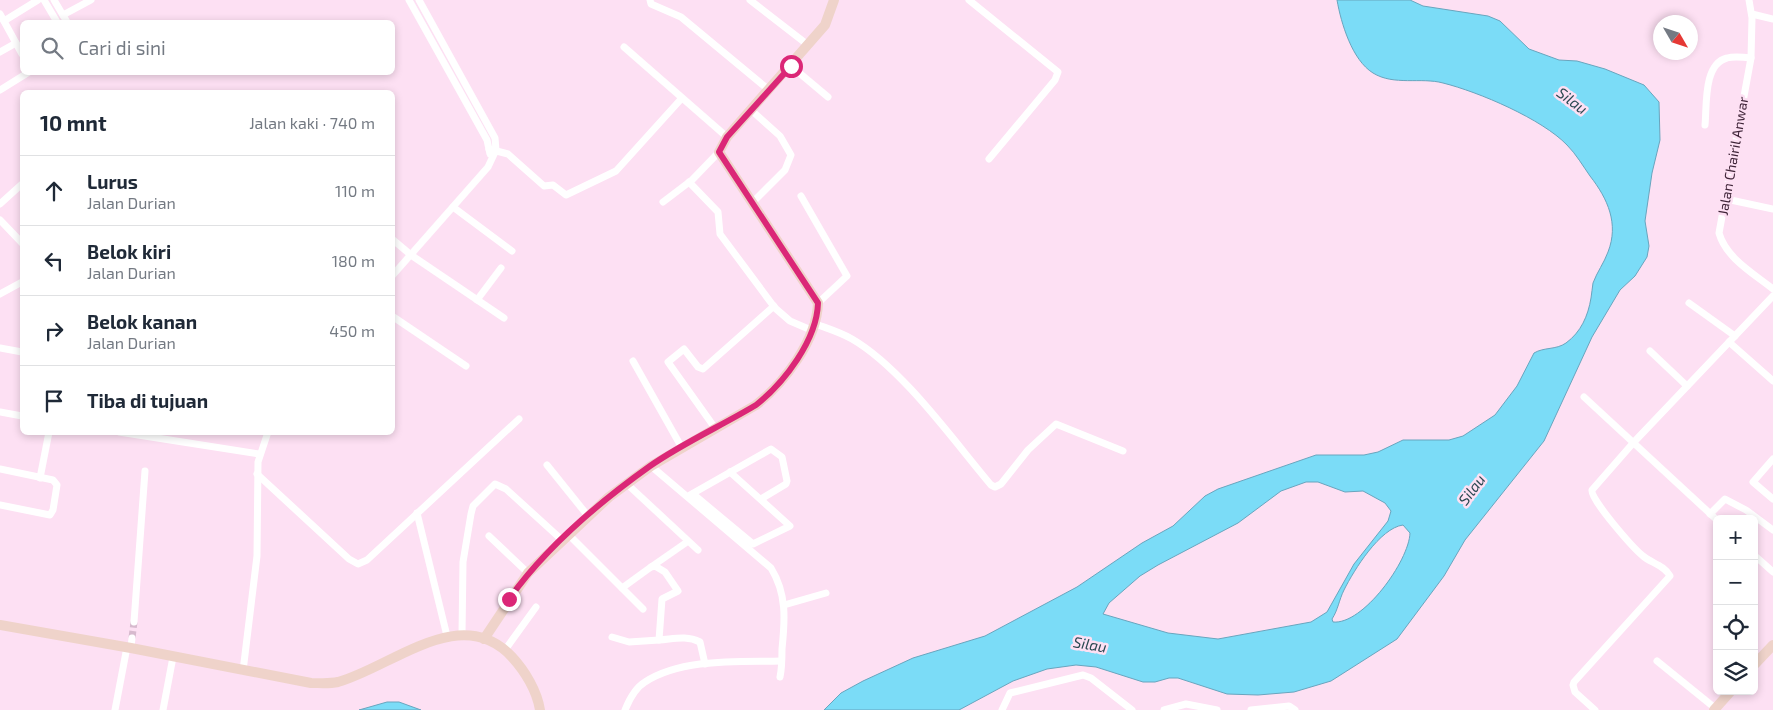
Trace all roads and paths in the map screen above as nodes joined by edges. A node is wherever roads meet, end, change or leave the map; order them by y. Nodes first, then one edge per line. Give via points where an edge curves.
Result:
1 (38, 0) edge
2 (44, 0) edge
3 (54, 0) edge
4 (90, 0) edge
5 (408, 0) edge
6 (419, 0) edge
7 (650, 0) edge
8 (750, 0) edge
9 (834, 0) edge
10 (969, 0) edge
11 (1749, 0) edge
12 (0, 14) edge
13 (1752, 14) junction
14 (65, 19) edge
15 (1773, 19) edge
16 (56, 20) edge
17 (4, 21) junction
18 (16, 43) junction
19 (808, 45) junction
20 (624, 47) dead end
21 (20, 50) edge
22 (0, 52) edge
23 (1751, 58) junction
24 (791, 66) junction
25 (25, 75) edge
26 (0, 90) edge
27 (769, 90) junction
28 (828, 97) dead end
29 (682, 98) junction
30 (752, 110) junction
31 (1705, 126) dead end
32 (727, 137) junction
33 (493, 150) junction
34 (719, 152) junction
35 (989, 158) dead end
36 (689, 182) junction
37 (20, 186) edge
38 (801, 196) dead end
39 (1726, 199) junction
40 (663, 202) dead end
41 (754, 202) junction
42 (0, 204) edge
43 (453, 207) junction
44 (1773, 209) edge
45 (0, 220) edge
46 (20, 238) edge
47 (395, 241) edge
48 (512, 251) dead end
49 (411, 254) junction
50 (501, 268) dead end
51 (395, 273) edge
52 (20, 283) edge
53 (1773, 289) edge
54 (0, 294) edge
55 (1773, 296) edge
56 (477, 300) junction
57 (818, 303) junction
58 (1689, 303) dead end
59 (774, 306) junction
60 (395, 318) edge
61 (504, 318) dead end
62 (812, 327) junction
63 (1735, 336) junction
64 (1729, 342) junction
65 (0, 348) edge
66 (1650, 351) dead end
67 (20, 352) edge
68 (633, 360) dead end
69 (466, 366) dead end
70 (1773, 381) edge
71 (1688, 386) junction
72 (1584, 397) dead end
73 (0, 412) edge
74 (20, 416) edge
75 (519, 419) dead end
76 (715, 428) junction
77 (48, 435) edge
78 (267, 435) edge
79 (159, 436) edge
80 (1634, 442) junction
81 (682, 448) junction
82 (1123, 451) dead end
83 (259, 454) junction
84 (1773, 459) edge
85 (547, 465) dead end
86 (651, 466) junction
87 (0, 469) edge
88 (145, 471) dead end
89 (730, 472) junction
90 (257, 474) junction
91 (40, 478) junction
92 (628, 484) junction
93 (690, 495) junction
94 (761, 499) junction
95 (1773, 499) edge
96 (0, 505) edge
97 (417, 513) junction
98 (1710, 514) junction
99 (588, 516) junction
100 (1713, 517) edge
101 (1773, 530) edge
102 (489, 536) dead end
103 (565, 537) junction
104 (688, 542) junction
105 (698, 550) dead end
106 (1758, 559) edge
107 (651, 567) junction
108 (1773, 572) edge
109 (528, 573) junction
110 (622, 588) junction
111 (826, 593) dead end
112 (784, 605) junction
113 (536, 607) dead end
114 (643, 609) dead end
115 (134, 622) tunnel mouth
116 (0, 625) edge
117 (462, 634) junction
118 (447, 636) junction
119 (612, 637) dead end
120 (484, 639) junction
121 (659, 640) junction
122 (130, 644) junction
123 (1773, 645) edge
124 (506, 650) junction
125 (174, 657) junction
126 (781, 661) junction
127 (1657, 661) dead end
128 (1758, 662) edge
129 (705, 664) junction
130 (243, 670) junction
131 (780, 677) dead end
132 (1727, 695) edge
133 (1714, 709) edge
134 (115, 710) edge
135 (163, 710) edge
136 (540, 710) edge
137 (624, 710) edge
138 (1002, 710) edge
139 (1132, 710) edge
140 (1164, 710) edge
141 (1218, 710) edge
142 (1251, 710) edge
143 (1295, 710) edge
144 (1595, 710) edge

1 - 17 street
2 - 16 street
3 - 14 street
4 - 14 street
5 - 33 street
6 - 33 street via 495,138
7 - 27 street via 651,4 681,17
8 - 19 street
9 - 19 street via 828,20
10 - 35 street via 1058,72 1055,80
11 - 13 street, Jalan Chairil Anwar
12 - 17 street
13 - 15 street
13 - 23 street, Jalan Chairil Anwar
17 - 18 street
18 - 21 street
18 - 22 street
19 - 24 street
20 - 29 street
23 - 31 street via 1726,58 1716,64 1710,78
23 - 39 street, Jalan Chairil Anwar
24 - 27 street
24 - 28 street
25 - 26 street
27 - 30 street
29 - 32 street
29 - 33 street via 616,171 570,194 564,194 553,185 544,186 508,154
30 - 32 street
30 - 41 street via 780,136 791,155 785,170
32 - 34 street
33 - 43 street via 490,164
34 - 36 street
34 - 41 street
36 - 40 street
36 - 59 street via 718,212 720,234
37 - 42 street
38 - 57 street via 847,276
39 - 44 street
39 - 53 street, Jalan Chairil Anwar via 1719,233 1722,244
41 - 57 street
43 - 48 street
43 - 49 street
45 - 46 street
47 - 49 street
49 - 51 street
49 - 56 street
50 - 56 street
52 - 54 street
55 - 63 street
56 - 61 street
57 - 62 street
58 - 63 street
59 - 62 street via 790,321
59 - 76 street via 703,369 684,349 668,362
60 - 69 street
62 - 76 street via 802,352 769,394
62 - 82 street via 852,339 882,361 995,487 1056,424
63 - 64 street
64 - 70 street
64 - 71 street
65 - 67 street
66 - 71 street
68 - 81 street
71 - 80 street
72 - 80 street
73 - 74 street
75 - 97 street
76 - 81 street
77 - 91 street
78 - 83 street
79 - 83 street
80 - 98 street
80 - 144 street via 1594,486 1592,495 1641,554 1670,576 1574,682 1572,686 1576,692
81 - 86 street
83 - 90 street
84 - 95 street via 1753,482
85 - 99 street
86 - 92 street
86 - 93 street
87 - 91 street
88 - 115 street
89 - 93 street
89 - 94 street
89 - 94 street via 771,449 777,452 782,457 786,484
90 - 97 street via 358,564 367,560
90 - 130 street via 257,556
91 - 96 street via 52,480 57,485 50,515
92 - 99 street
92 - 104 street
93 - 94 street via 753,544 791,525
93 - 112 street via 771,568 782,590
97 - 118 street
98 - 100 street
98 - 101 street via 1726,499
99 - 103 street
102 - 109 street
103 - 109 street
103 - 110 street
103 - 117 street via 506,489 495,484 473,506 471,514 463,562
104 - 105 street
104 - 107 street
106 - 108 street
107 - 110 street
107 - 121 street via 665,572 678,591 662,599
109 - 120 street
110 - 114 street
111 - 112 street
112 - 126 street
113 - 124 street
116 - 122 street
117 - 118 street
117 - 120 street
118 - 130 street via 330,684
119 - 121 street via 629,642
120 - 124 street
121 - 129 street via 682,637 700,642
122 - 125 street
122 - 134 street
123 - 128 street
124 - 136 street via 527,676
125 - 130 street
125 - 135 street
126 - 129 street
126 - 131 street
127 - 133 street
129 - 137 street via 664,673 644,683
132 - 133 street
138 - 139 street via 1010,693 1083,675
140 - 141 street via 1186,704
142 - 143 street via 1289,706

